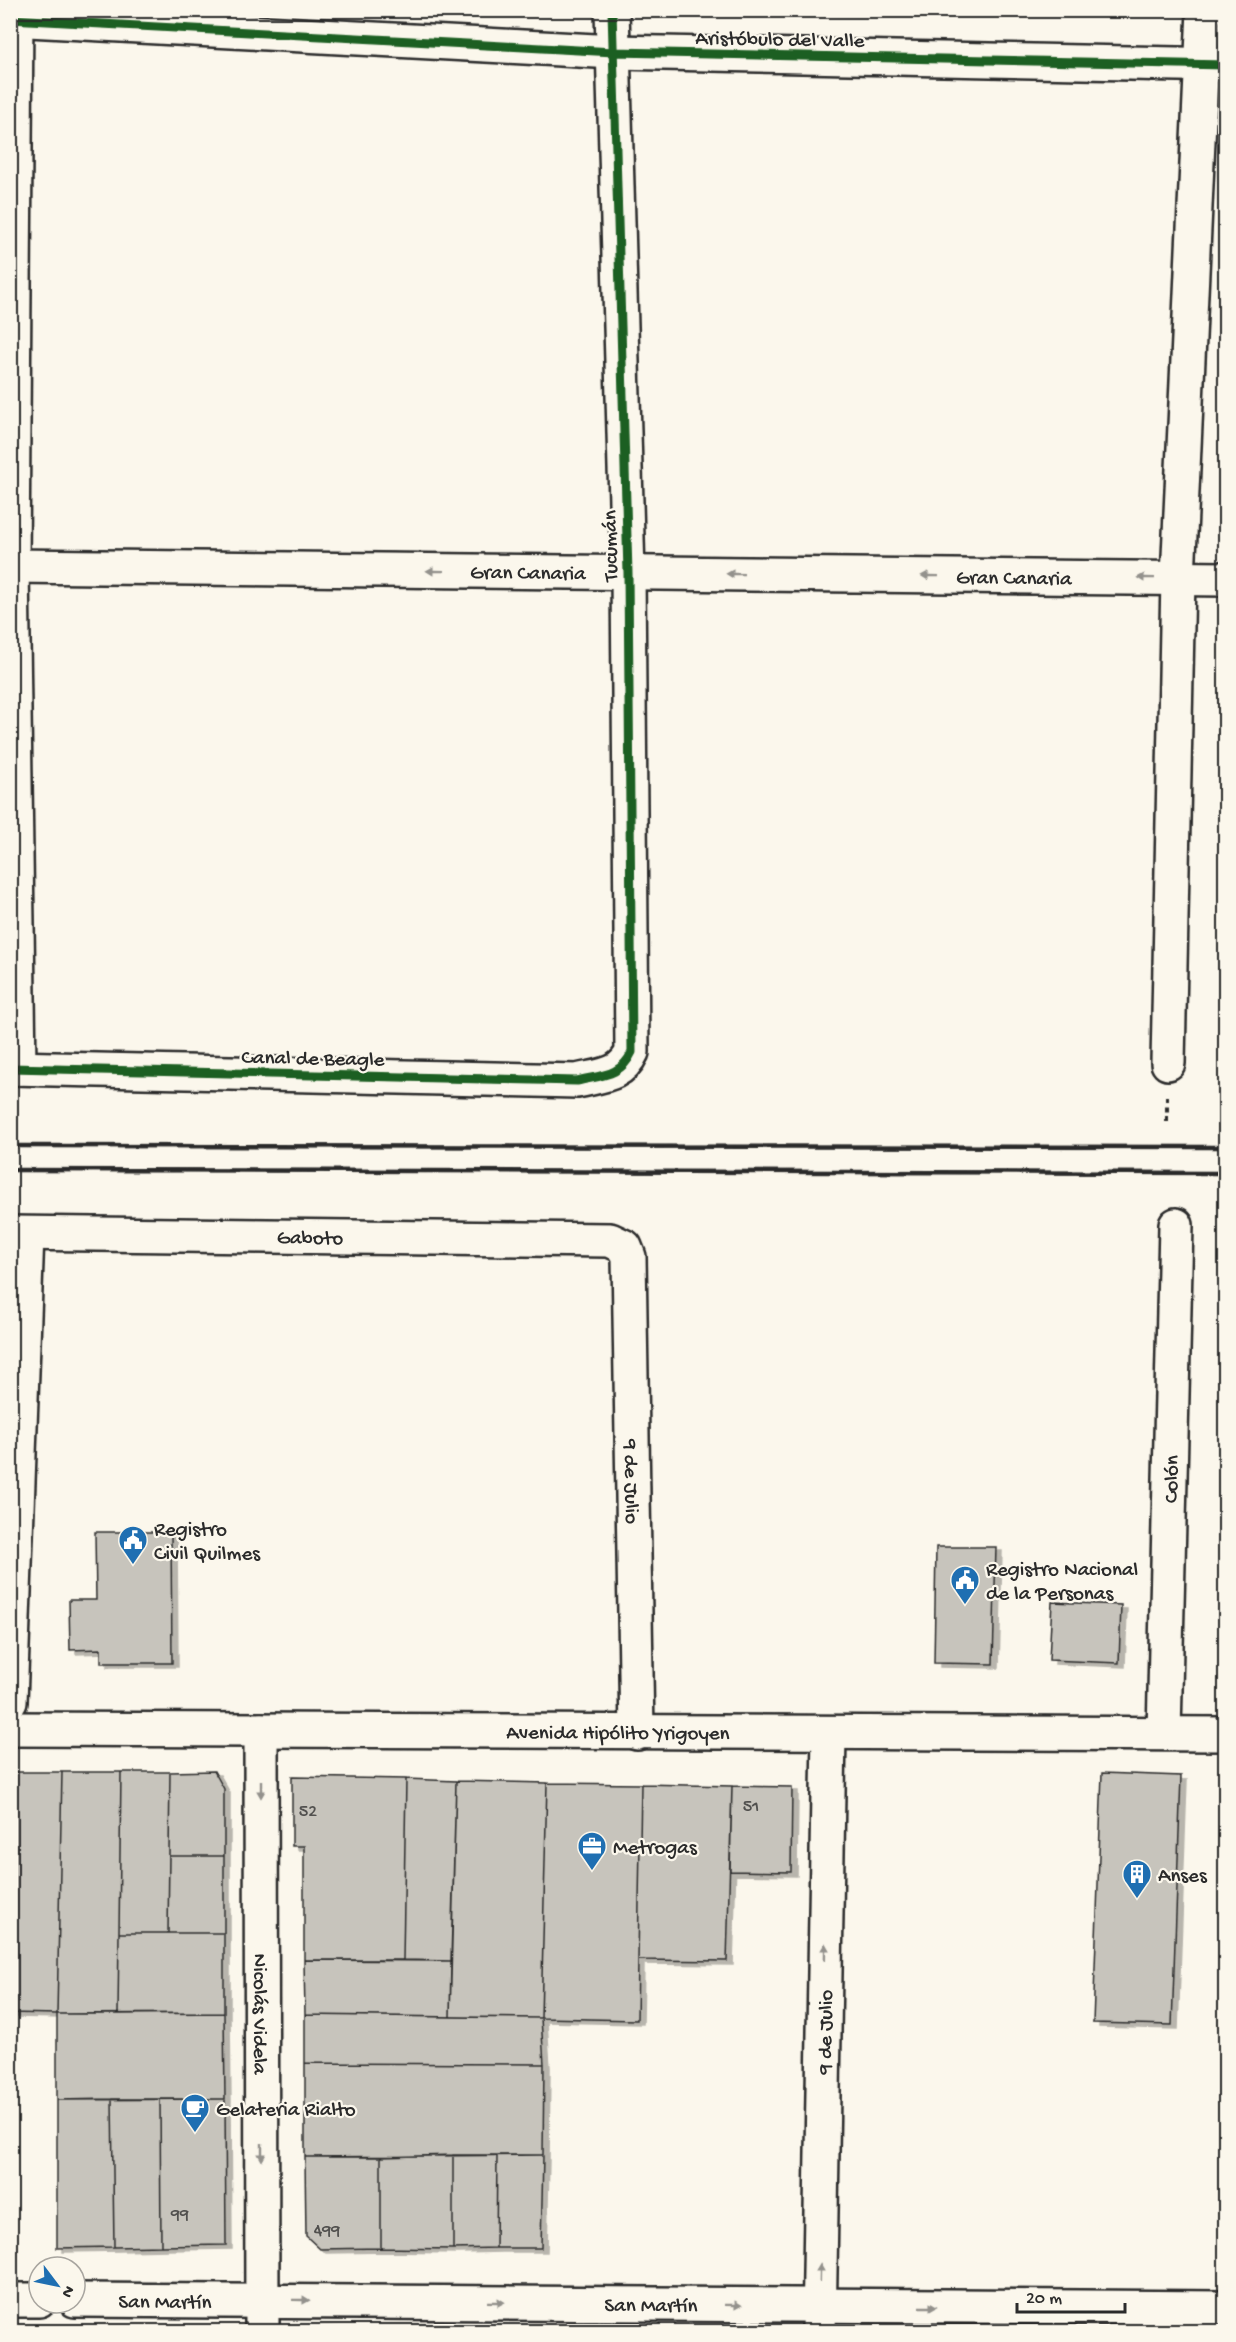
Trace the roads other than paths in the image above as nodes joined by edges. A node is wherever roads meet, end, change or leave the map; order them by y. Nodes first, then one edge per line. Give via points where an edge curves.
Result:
1 (612, 10) edge
2 (1204, 10) edge
3 (14, 16) edge
4 (614, 52) junction
5 (1214, 65) edge
6 (11, 566) edge
7 (628, 573) junction
8 (1178, 578) junction
9 (1226, 579) edge
10 (1168, 1063) dead end
11 (15, 1068) edge
12 (614, 1073) joint
13 (1176, 1225) dead end
14 (19, 1233) edge
15 (610, 1240) joint
16 (10, 1702) edge
17 (10, 1729) edge
18 (261, 1730) junction
19 (637, 1733) junction
20 (829, 1733) junction
21 (1164, 1733) junction
22 (1226, 1734) edge
23 (263, 2299) junction
24 (10, 2300) edge
25 (27, 2300) edge
26 (87, 2300) edge
27 (1226, 2308) edge
28 (819, 2319) edge
29 (262, 2331) edge

1 - 4 street, Tucumán
2 - 5 street
3 - 4 street, Aristóbulo del Valle
3 - 6 street
4 - 5 street, Aristóbulo del Valle
4 - 7 street, Tucumán
5 - 8 street
7 -> 6 street, Gran Canaria
6 - 11 street
8 -> 7 street, Gran Canaria
7 - 12 street, Tucumán via 632,1052 626,1065
8 - 9 street, Gran Canaria
8 - 10 street
11 - 12 street, Canal de Beagle via 577,1081
13 - 21 street, Colón
14 - 15 street, Gaboto
14 - 16 street
15 - 19 street, 9 de Julio via 625,1247 629,1257
17 - 18 street, Avenida Hipólito Yrigoyen
18 - 19 street, Avenida Hipólito Yrigoyen
18 -> 23 street, Nicolás Videla
19 - 20 street, Avenida Hipólito Yrigoyen
20 - 21 street, Avenida Hipólito Yrigoyen
28 -> 20 street, 9 de Julio
21 - 22 street, Avenida Hipólito Yrigoyen
23 - 26 street, San Martín
23 -> 28 street, San Martín
23 - 29 street, Nicolás Videla
24 - 25 street
28 -> 27 street, San Martín

